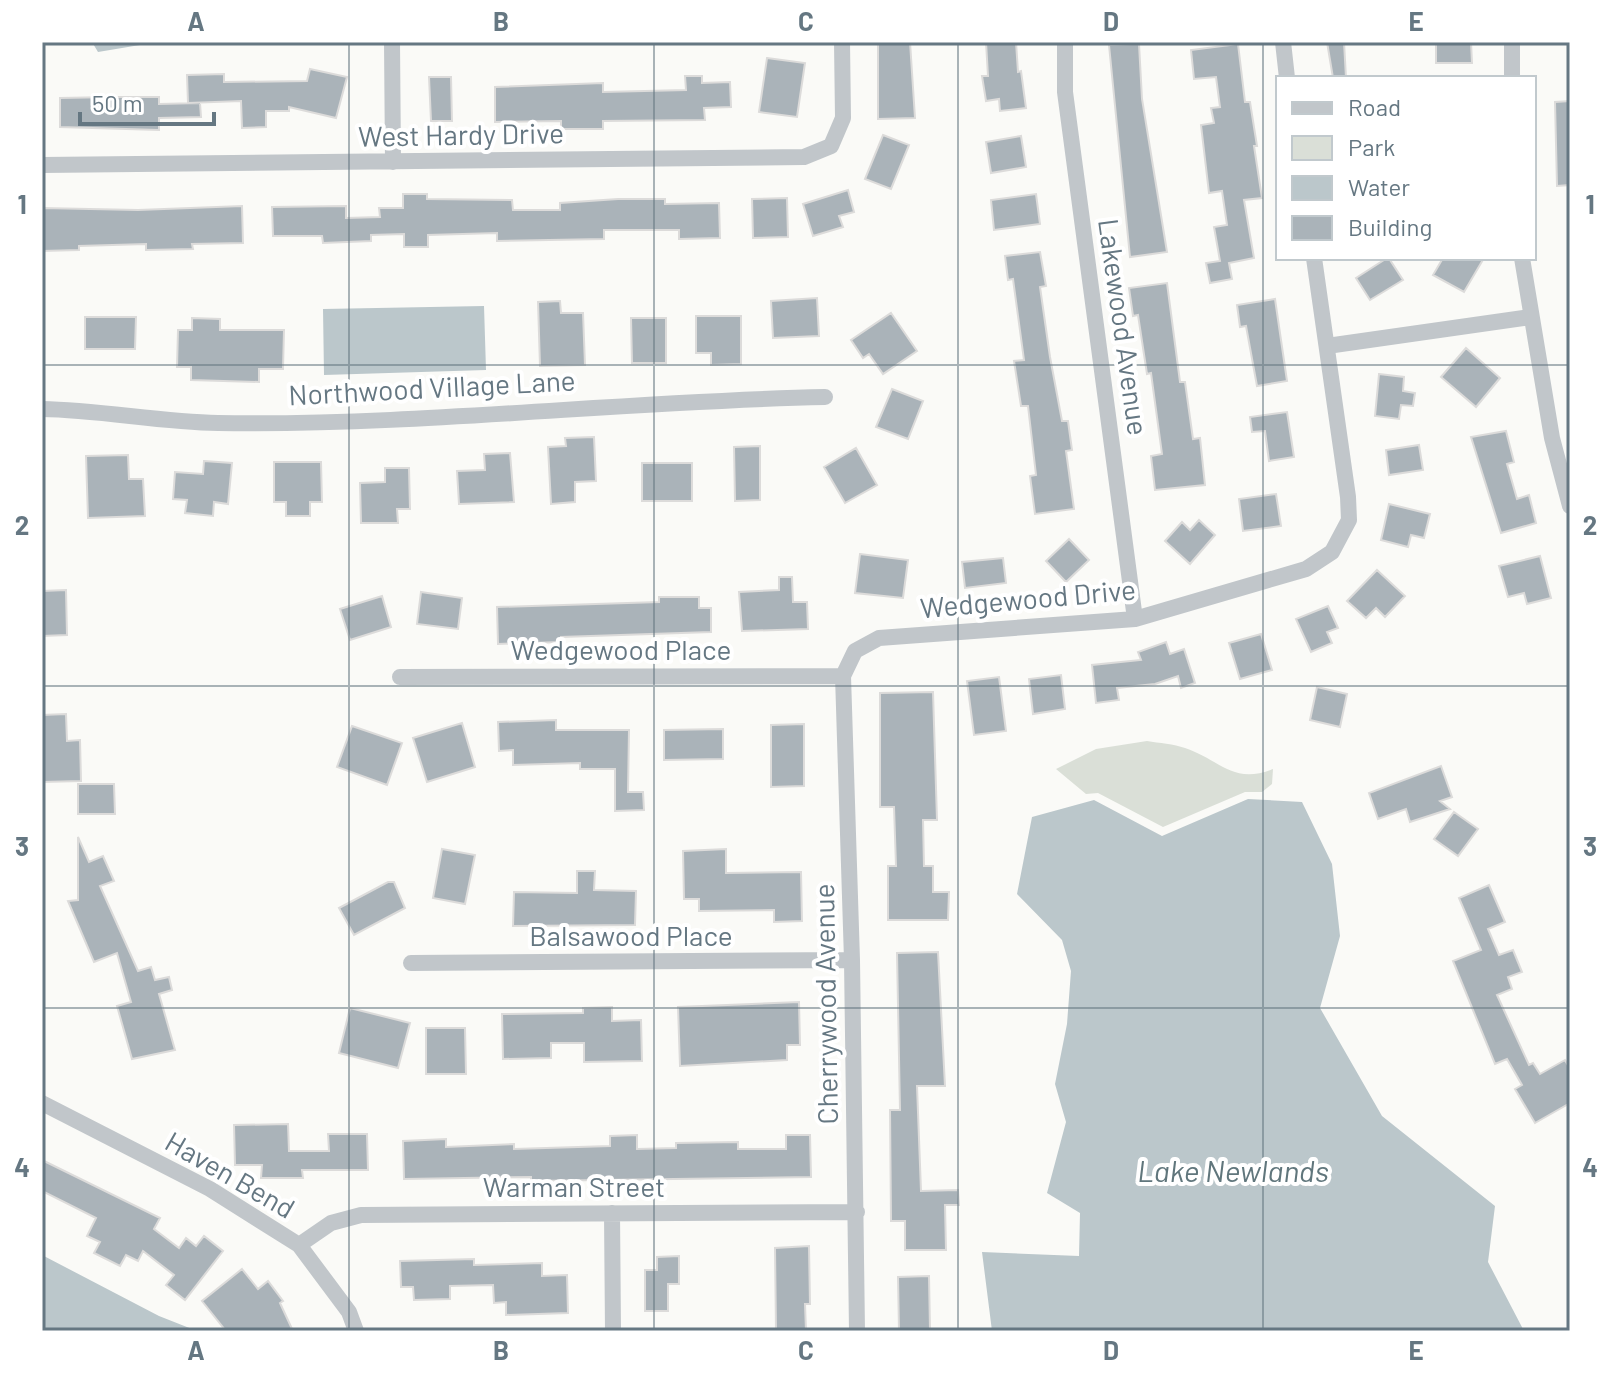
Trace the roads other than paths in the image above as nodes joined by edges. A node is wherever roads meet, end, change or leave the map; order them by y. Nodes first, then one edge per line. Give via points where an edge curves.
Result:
1 (392, 42) edge
2 (842, 42) edge
3 (1065, 42) edge
4 (1283, 42) edge
5 (1512, 42) edge
6 (1287, 76) edge
7 (1512, 76) edge
8 (393, 162) junction
9 (42, 165) edge
10 (1314, 260) edge
11 (1522, 260) edge
12 (1530, 317) junction
13 (1327, 346) junction
14 (825, 397) dead end
15 (42, 409) edge
16 (1570, 506) edge
17 (1135, 619) junction
18 (843, 676) junction
19 (400, 677) dead end
20 (852, 960) junction
21 (411, 963) dead end
22 (42, 1103) edge
23 (857, 1212) junction
24 (612, 1213) junction
25 (299, 1245) junction
26 (356, 1331) edge
27 (613, 1331) edge
28 (857, 1331) edge

1 - 8 street
2 - 8 street, West Hardy Drive via 843,118 831,146 804,157
3 - 17 street, Lakewood Avenue via 1065,92
4 - 6 street
5 - 7 street
8 - 9 street, West Hardy Drive
10 - 13 street
11 - 12 street
12 - 13 street
12 - 16 street
13 - 17 street, Wedgewood Drive via 1349,520 1332,552 1306,569
14 - 15 street, Northwood Village Lane via 215,423
17 - 18 street, Wedgewood Drive via 879,638 855,651
18 - 19 street, Wedgewood Place
18 - 20 street, Cherrywood Avenue
20 - 21 street, Balsawood Place
20 - 23 street, Cherrywood Avenue
22 - 25 street, Haven Bend via 210,1189
23 - 24 street, Warman Street
23 - 28 street, Cherrywood Avenue
24 - 25 street, Warman Street via 361,1215 331,1223
24 - 27 street
25 - 26 street, Haven Bend via 349,1312

